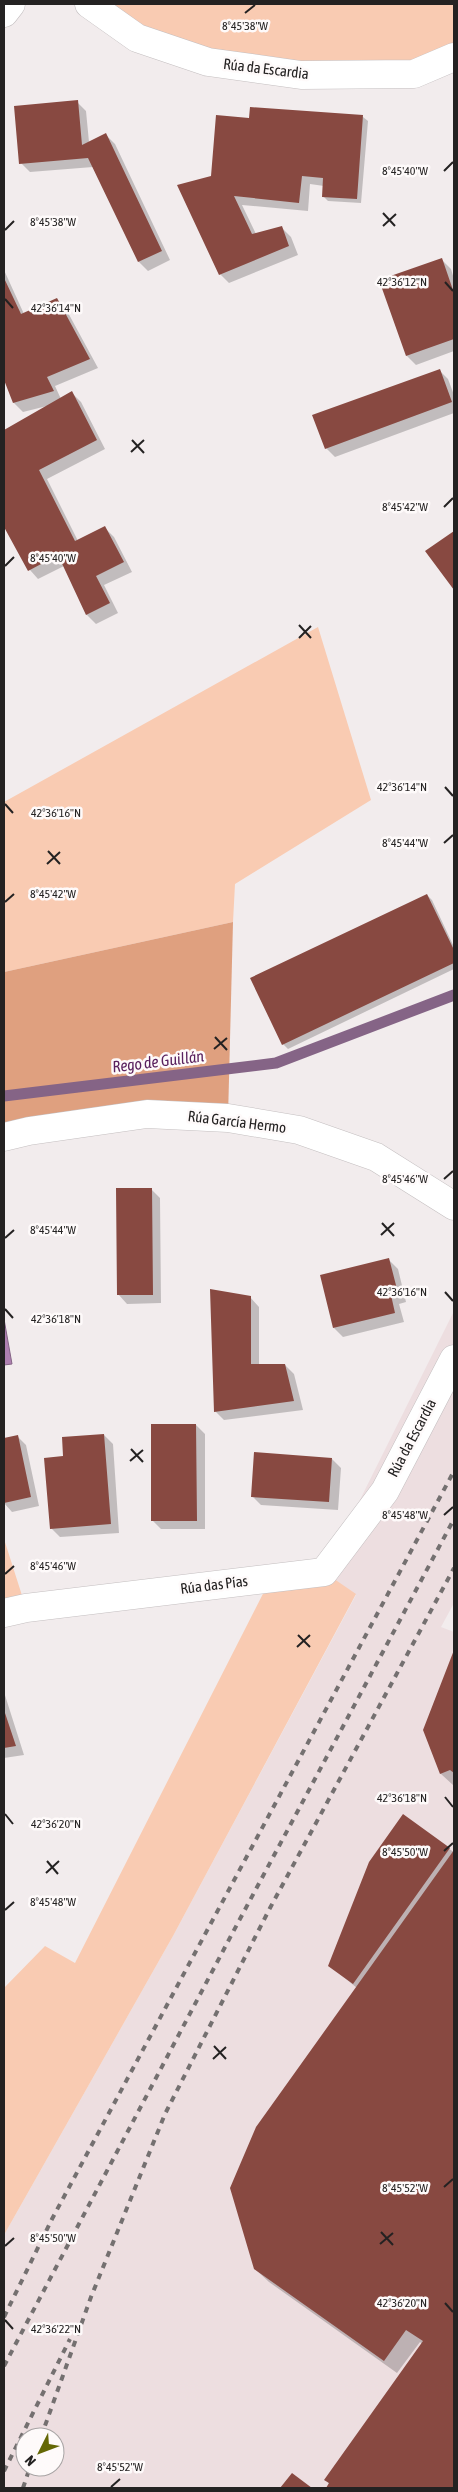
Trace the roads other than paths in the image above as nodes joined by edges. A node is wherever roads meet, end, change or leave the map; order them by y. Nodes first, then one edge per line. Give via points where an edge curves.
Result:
1 (11, 4) edge
2 (89, 4) edge
3 (4, 14) edge
4 (454, 57) edge
5 (4, 1137) edge
6 (454, 1206) edge
7 (454, 1359) edge
8 (385, 1491) joint
9 (4, 1613) edge

1 - 3 street
2 - 4 street, Rúa da Escardia via 137,38 217,63 302,75 414,74
5 - 6 street, Rúa García Hermo via 147,1114 228,1118 299,1130 376,1157
7 - 8 street, Rúa da Escardia
8 - 9 street, Rúa das Pías via 324,1572

